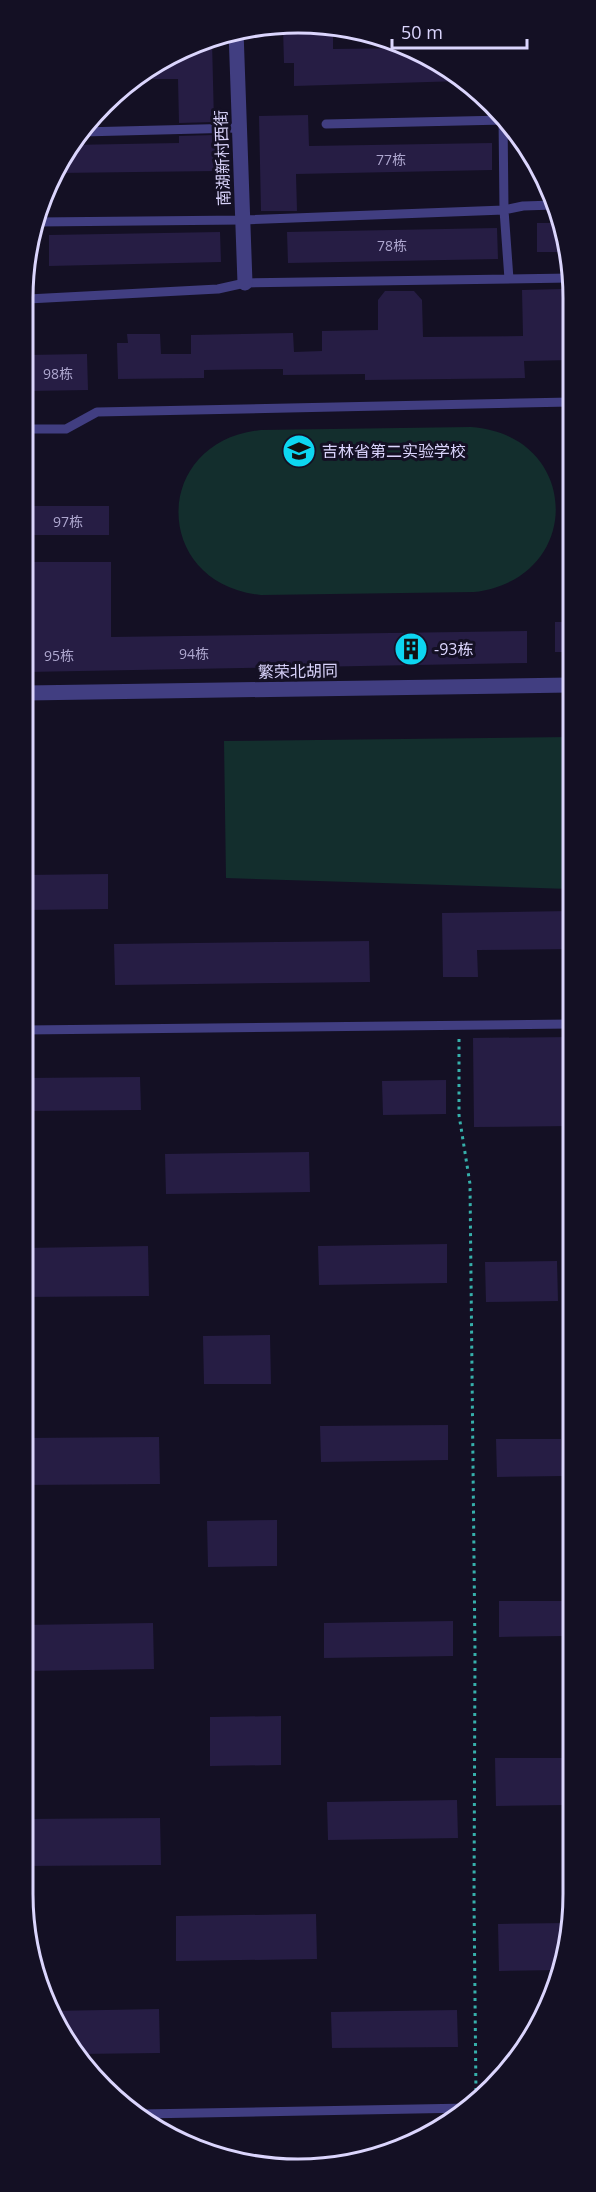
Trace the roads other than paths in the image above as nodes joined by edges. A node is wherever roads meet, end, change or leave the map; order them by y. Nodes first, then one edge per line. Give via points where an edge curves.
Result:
1 (236, 40) edge
2 (493, 119) edge
3 (326, 124) dead end
4 (239, 128) junction
5 (503, 131) edge
6 (92, 132) edge
7 (546, 205) edge
8 (504, 210) junction
9 (243, 220) junction
10 (44, 222) edge
11 (562, 278) edge
12 (509, 279) junction
13 (245, 283) junction
14 (33, 299) edge
15 (563, 402) edge
16 (33, 429) edge
17 (563, 685) edge
18 (33, 693) edge
19 (563, 1024) edge
20 (33, 1030) edge
21 (453, 2108) edge
22 (151, 2114) edge

1 - 4 street, 南湖新村西街
2 - 3 lane
4 - 6 lane
4 - 9 street, 南湖新村西街
5 - 8 lane
7 - 8 lane
8 - 9 lane
8 - 12 lane
9 - 10 lane
9 - 13 street, 南湖新村西街
11 - 12 lane
12 - 13 lane
13 - 14 lane via 218,289
15 - 16 lane via 96,412 66,429
17 - 18 street, 繁荣北胡同
19 - 20 lane
21 - 22 lane

